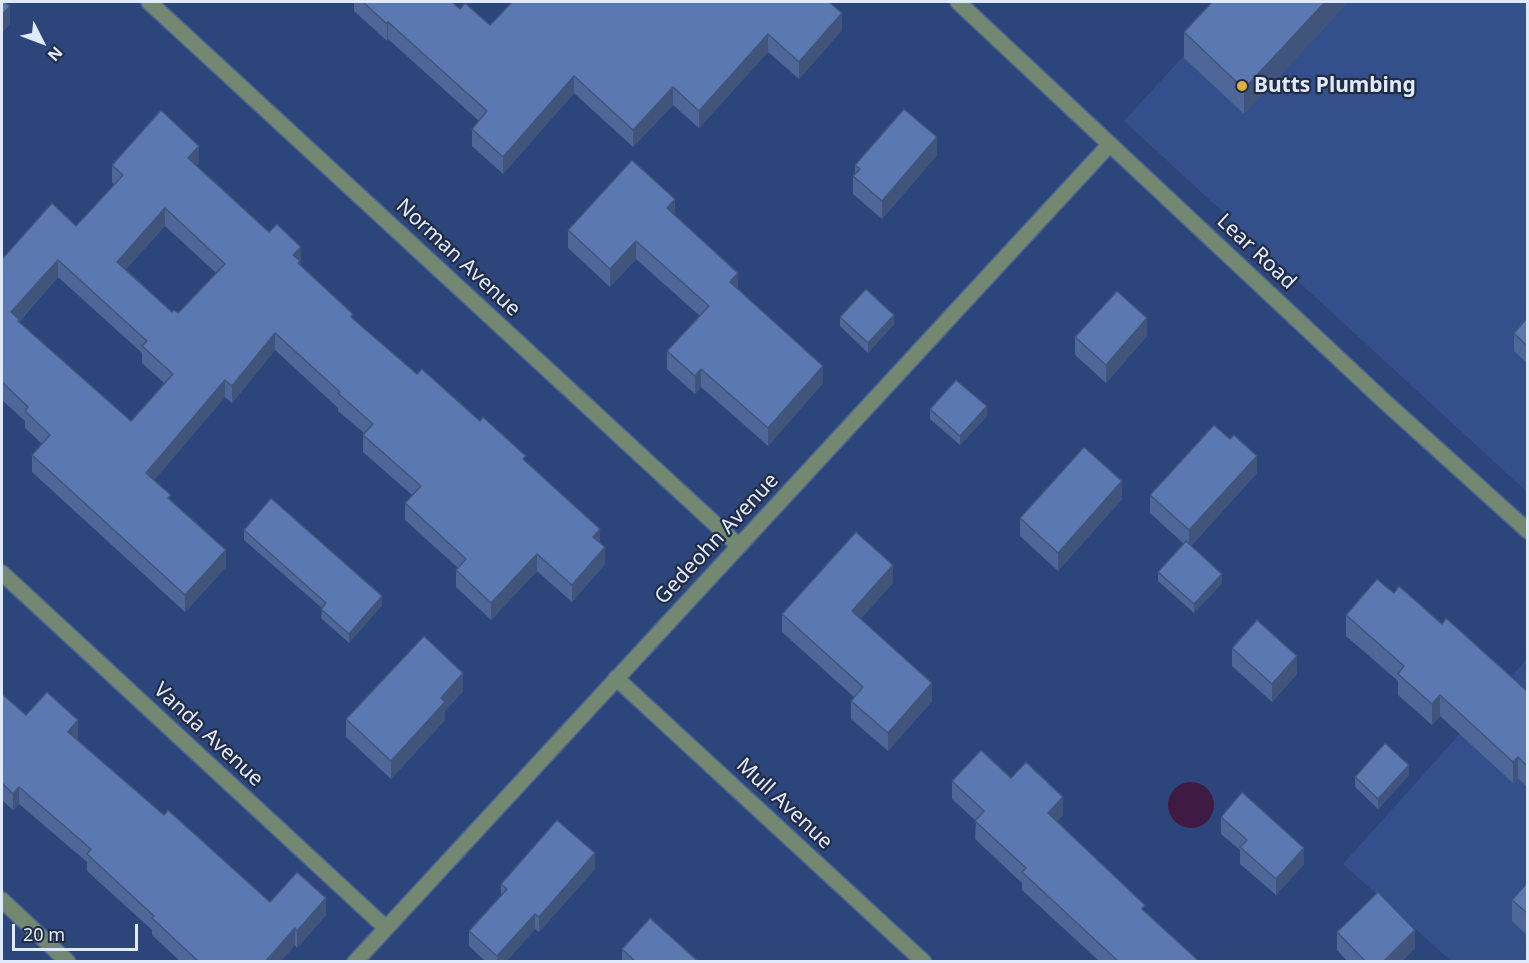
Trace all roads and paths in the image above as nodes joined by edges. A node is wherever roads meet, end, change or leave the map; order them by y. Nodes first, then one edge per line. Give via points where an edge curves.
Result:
1 (149, 2) edge
2 (958, 2) edge
3 (1110, 144) junction
4 (1527, 531) edge
5 (739, 546) junction
6 (2, 573) edge
7 (616, 678) junction
8 (2, 900) edge
9 (386, 928) junction
10 (68, 962) edge
11 (355, 962) edge
12 (924, 962) edge

1 - 5 street, Norman Avenue
2 - 3 street, Lear Road
3 - 4 street, Lear Road
3 - 5 street, Gedeohn Avenue
5 - 7 street, Gedeohn Avenue
6 - 9 street, Vanda Avenue
7 - 9 street, Gedeohn Avenue
7 - 12 street, Mull Avenue
8 - 10 street
9 - 11 street, Gedeohn Avenue

